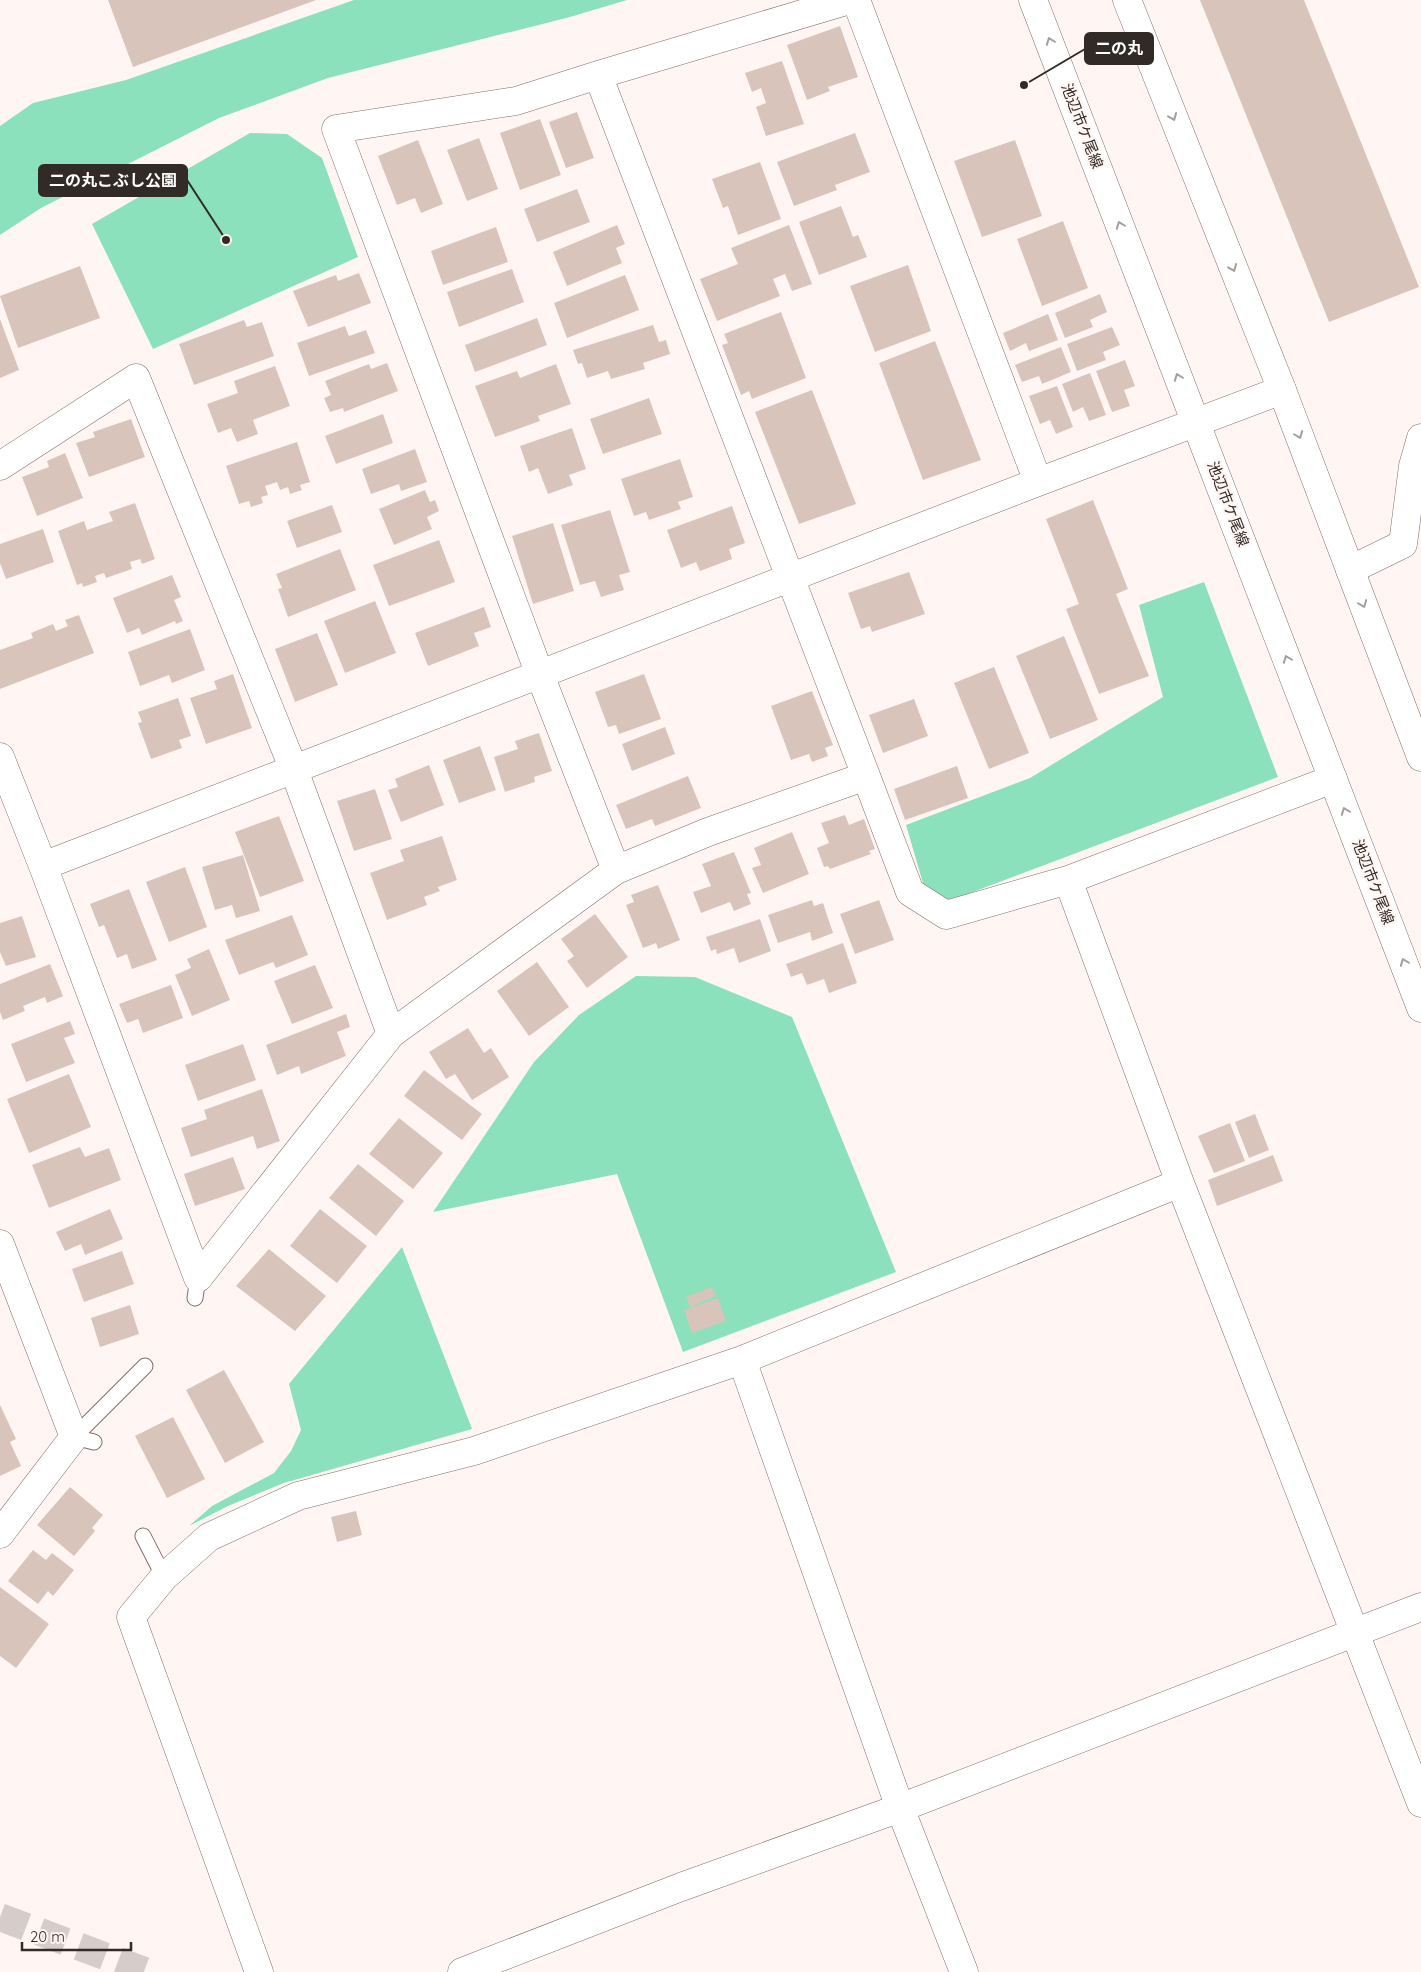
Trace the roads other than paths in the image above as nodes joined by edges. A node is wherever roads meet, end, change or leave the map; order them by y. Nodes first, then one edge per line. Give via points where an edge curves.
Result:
1 (849, 0) edge
2 (856, 0) edge
3 (1033, 0) edge
4 (1127, 0) edge
5 (598, 75) junction
6 (1282, 390) junction
7 (1196, 422) junction
8 (1421, 438) edge
9 (0, 466) edge
10 (1038, 482) junction
11 (1350, 570) junction
12 (791, 578) junction
13 (540, 675) junction
14 (1420, 749) edge
15 (0, 757) edge
16 (294, 770) junction
17 (866, 776) junction
18 (1333, 779) junction
19 (43, 866) junction
20 (616, 870) junction
21 (1068, 880) junction
22 (1421, 1008) edge
23 (391, 1034) junction
24 (1180, 1183) junction
25 (0, 1244) edge
26 (742, 1360) junction
27 (145, 1366) dead end
28 (84, 1439) junction
29 (0, 1534) edge
30 (143, 1536) dead end
31 (164, 1577) junction
32 (1421, 1607) edge
33 (1356, 1632) junction
34 (1421, 1803) edge
35 (900, 1808) junction
36 (259, 1972) edge
37 (462, 1972) edge
38 (964, 1972) edge

1 - 5 street
2 - 10 street
7 -> 3 street, 池辺市ケ尾線
4 -> 6 street
5 - 12 street
5 - 13 street via 516,101 336,129
6 - 7 street
6 -> 11 street
7 - 10 street
18 -> 7 street, 池辺市ケ尾線
8 - 11 street via 1413,466 1403,544
9 - 16 street via 136,378
10 - 12 street
11 -> 14 street
12 - 13 street
12 - 17 street
13 - 16 street
13 - 20 street
15 - 19 street
16 - 19 street
16 - 23 street
17 - 20 street via 708,832
17 - 21 street via 910,892 946,915
18 - 21 street
22 -> 18 street, 池辺市ケ尾線
19 - 23 street via 196,1288
20 - 23 street
21 - 24 street
24 - 26 street
24 - 33 street
25 - 28 street
26 - 31 street via 474,1450 298,1496 209,1537
26 - 35 street
27 - 28 lane
28 - 29 street
30 - 31 lane
31 - 36 street via 131,1617
32 - 33 street
33 - 34 street
33 - 35 street
35 - 37 street via 681,1887
35 - 38 street

